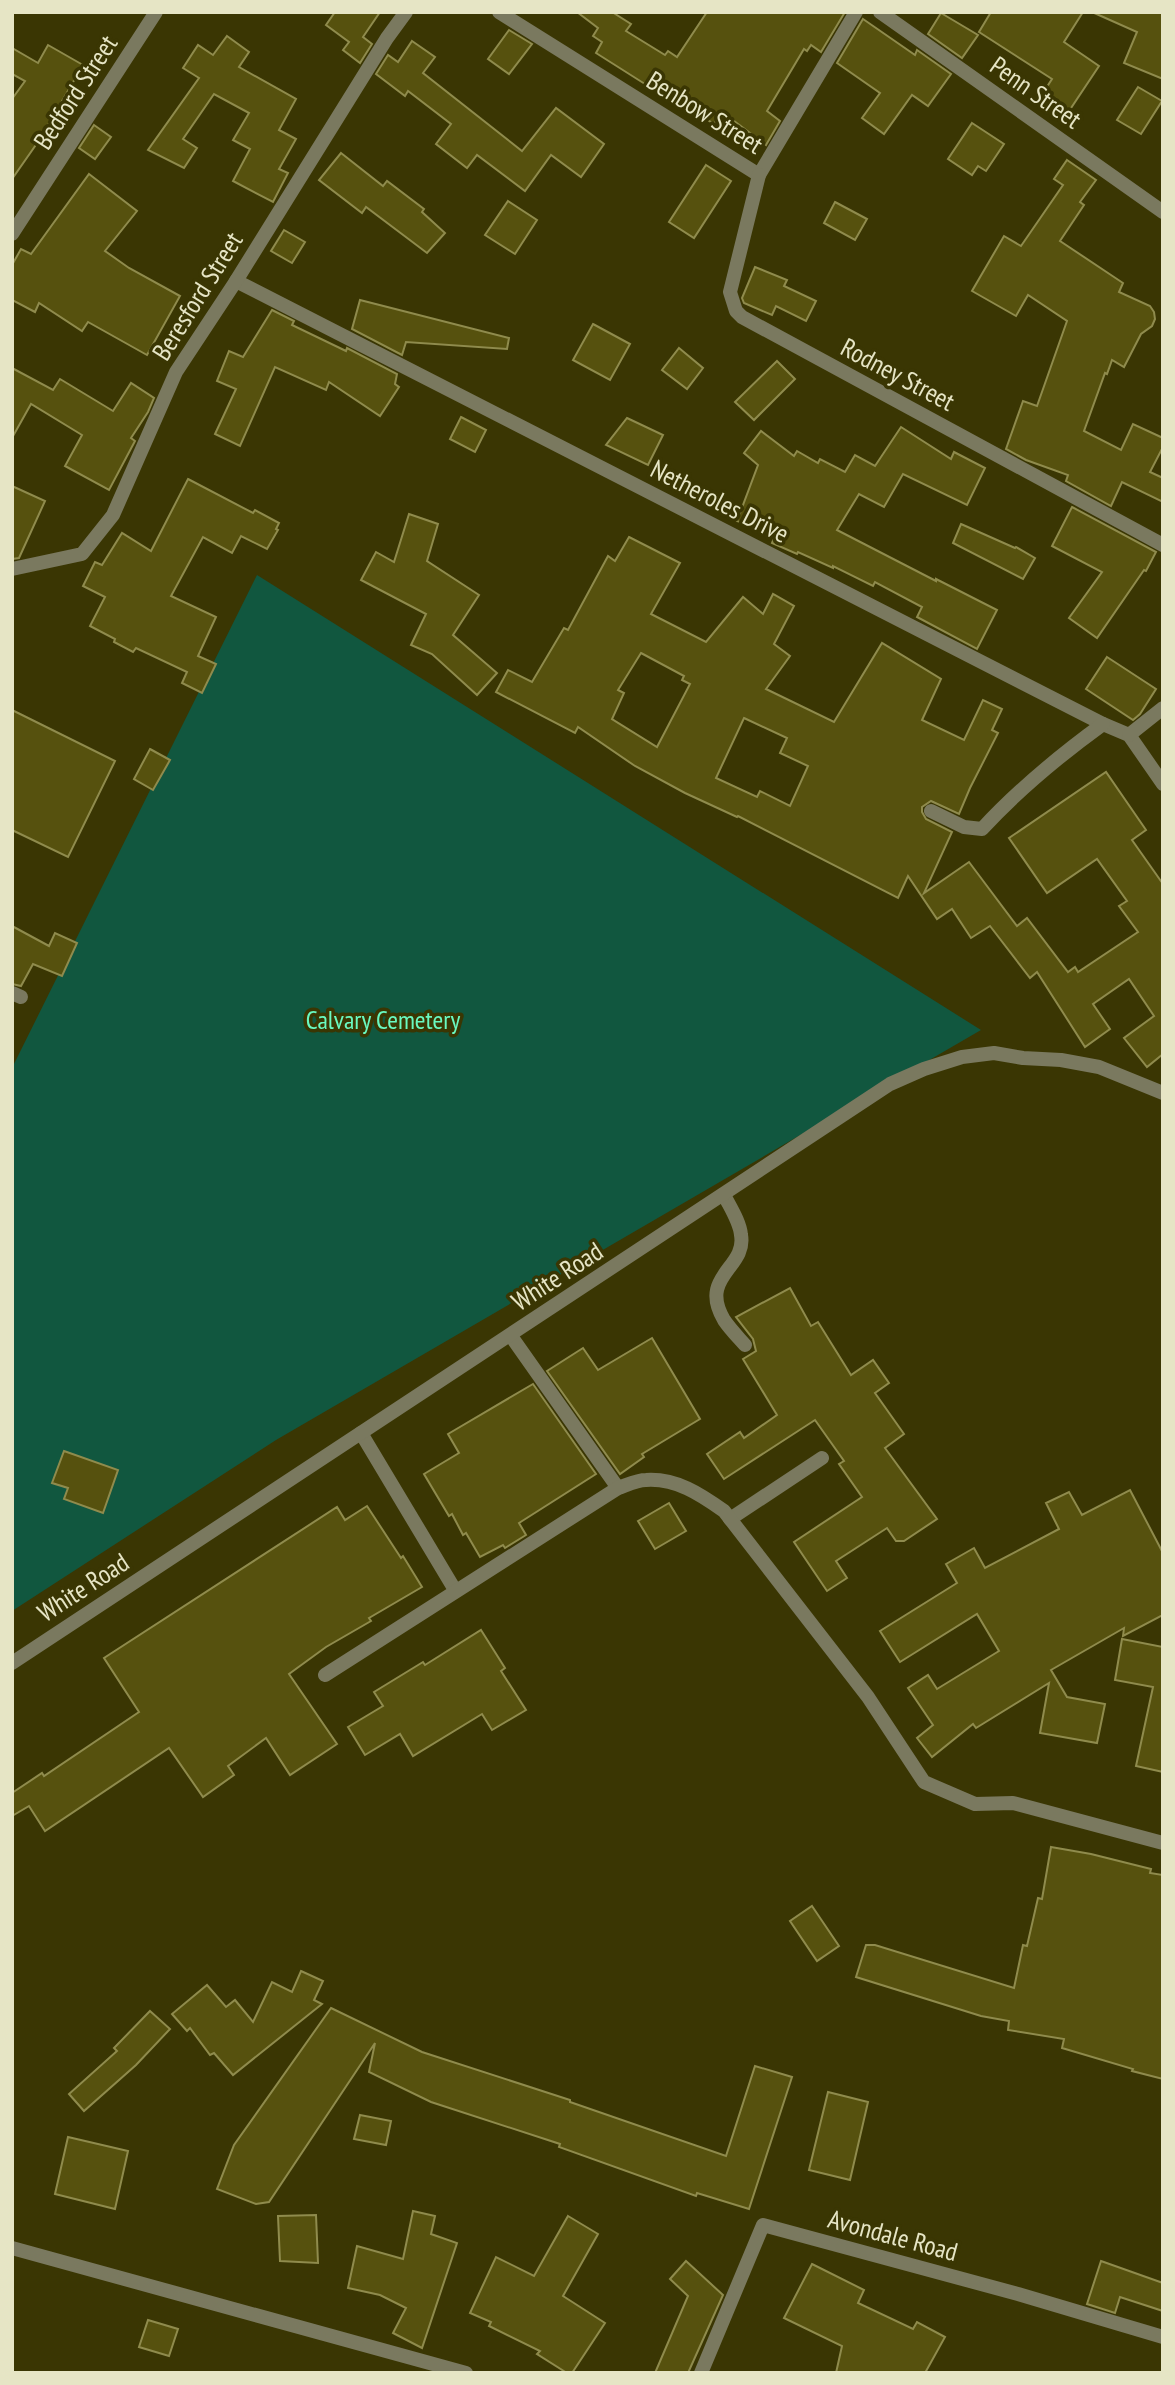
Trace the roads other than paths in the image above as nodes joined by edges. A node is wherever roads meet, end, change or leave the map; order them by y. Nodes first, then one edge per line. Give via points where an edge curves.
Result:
1 (156, 12) edge
2 (406, 12) edge
3 (499, 12) edge
4 (856, 12) edge
5 (880, 12) edge
6 (760, 175) junction
7 (1163, 212) edge
8 (12, 234) edge
9 (236, 281) junction
10 (1163, 545) edge
11 (12, 569) edge
12 (1163, 708) edge
13 (1103, 724) junction
14 (1129, 735) junction
15 (1163, 784) edge
16 (931, 811) dead end
17 (1163, 1093) edge
18 (724, 1195) junction
19 (511, 1336) junction
20 (745, 1345) dead end
21 (361, 1433) junction
22 (822, 1458) dead end
23 (618, 1488) junction
24 (730, 1519) junction
25 (455, 1590) junction
26 (12, 1663) edge
27 (325, 1675) dead end
28 (1163, 1843) edge
29 (12, 2248) edge
30 (1163, 2337) edge
31 (448, 2370) edge
32 (466, 2373) edge
33 (701, 2373) edge

1 - 8 street, Bedford Street
2 - 9 street, Beresford Street
3 - 6 street, Benbow Street
4 - 6 street, Benbow Street
5 - 7 street, Penn Street
6 - 10 street, Rodney Street via 730,292 742,317
9 - 11 street, Beresford Street via 176,372 113,515 82,554
9 - 13 street, Netheroles Drive
12 - 14 street
13 - 14 street, Netheroles Drive
13 - 16 street via 1009,800 982,829 964,827
14 - 15 street
17 - 18 street, White Road via 1099,1068 1061,1060 994,1053 962,1057 890,1084
18 - 19 street, White Road
18 - 20 street via 741,1234 741,1249 718,1281 716,1292 724,1319
19 - 21 street, White Road
19 - 23 street
21 - 25 street
21 - 26 street, White Road
22 - 24 street
23 - 24 street via 645,1480 674,1483 697,1491
23 - 25 street
24 - 28 street via 868,1697 924,1782 975,1804 1013,1803
25 - 27 street
29 - 31 street
30 - 33 street, Avondale Road via 764,2225
31 - 32 street

